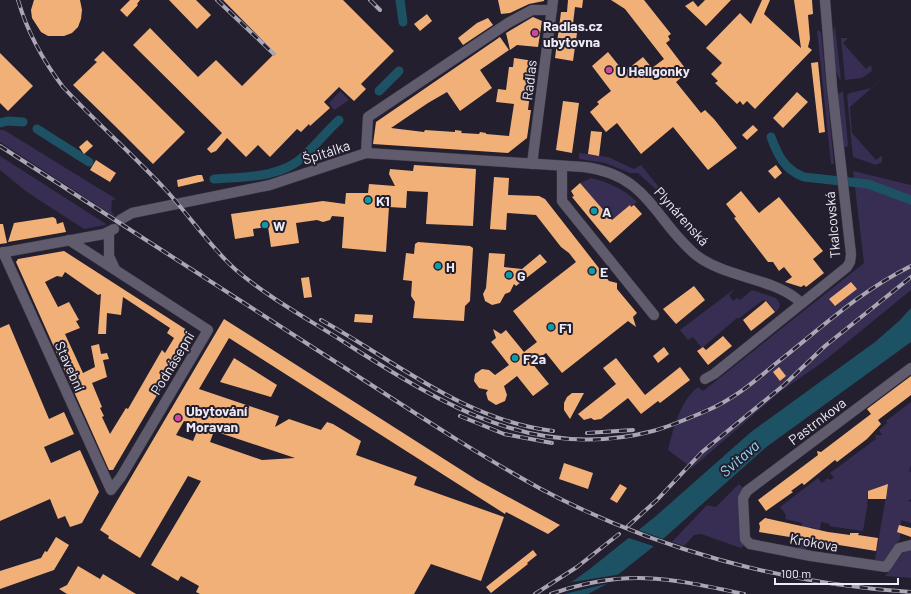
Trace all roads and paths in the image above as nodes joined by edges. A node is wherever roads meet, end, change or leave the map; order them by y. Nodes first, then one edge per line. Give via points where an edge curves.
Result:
1 (825, 0) edge
2 (552, 5) edge
3 (366, 153) junction
4 (532, 164) junction
5 (562, 166) junction
6 (120, 220) dead end
7 (69, 240) junction
8 (1, 253) edge
9 (116, 270) junction
10 (801, 303) junction
11 (654, 315) dead end
12 (911, 368) edge
13 (705, 379) dead end
14 (111, 490) joint
15 (743, 498) joint
16 (911, 545) edge

1 - 10 street, Tkalcovská via 851,254 847,267
2 - 3 street, Špitálka via 532,10 508,23 368,117
2 - 4 street, Radlas
3 - 4 street, Plynárenská
3 - 6 street, Špitálka via 270,185 132,212
4 - 5 street, Plynárenská
5 - 10 street, Plynárenská via 603,170 630,183 653,204 697,255 719,268 783,290 795,296
5 - 11 street via 562,201
7 - 8 street
7 - 9 street, Podnásepní
7 - 9 street via 111,231 109,256
8 - 14 street, Stavební
9 - 14 street, Podnásepní via 208,330
10 - 13 street, Tkalcovská
12 - 15 street, Pastrnkova via 747,491
15 - 16 street, Krokova via 745,540 750,544 886,567 899,548

